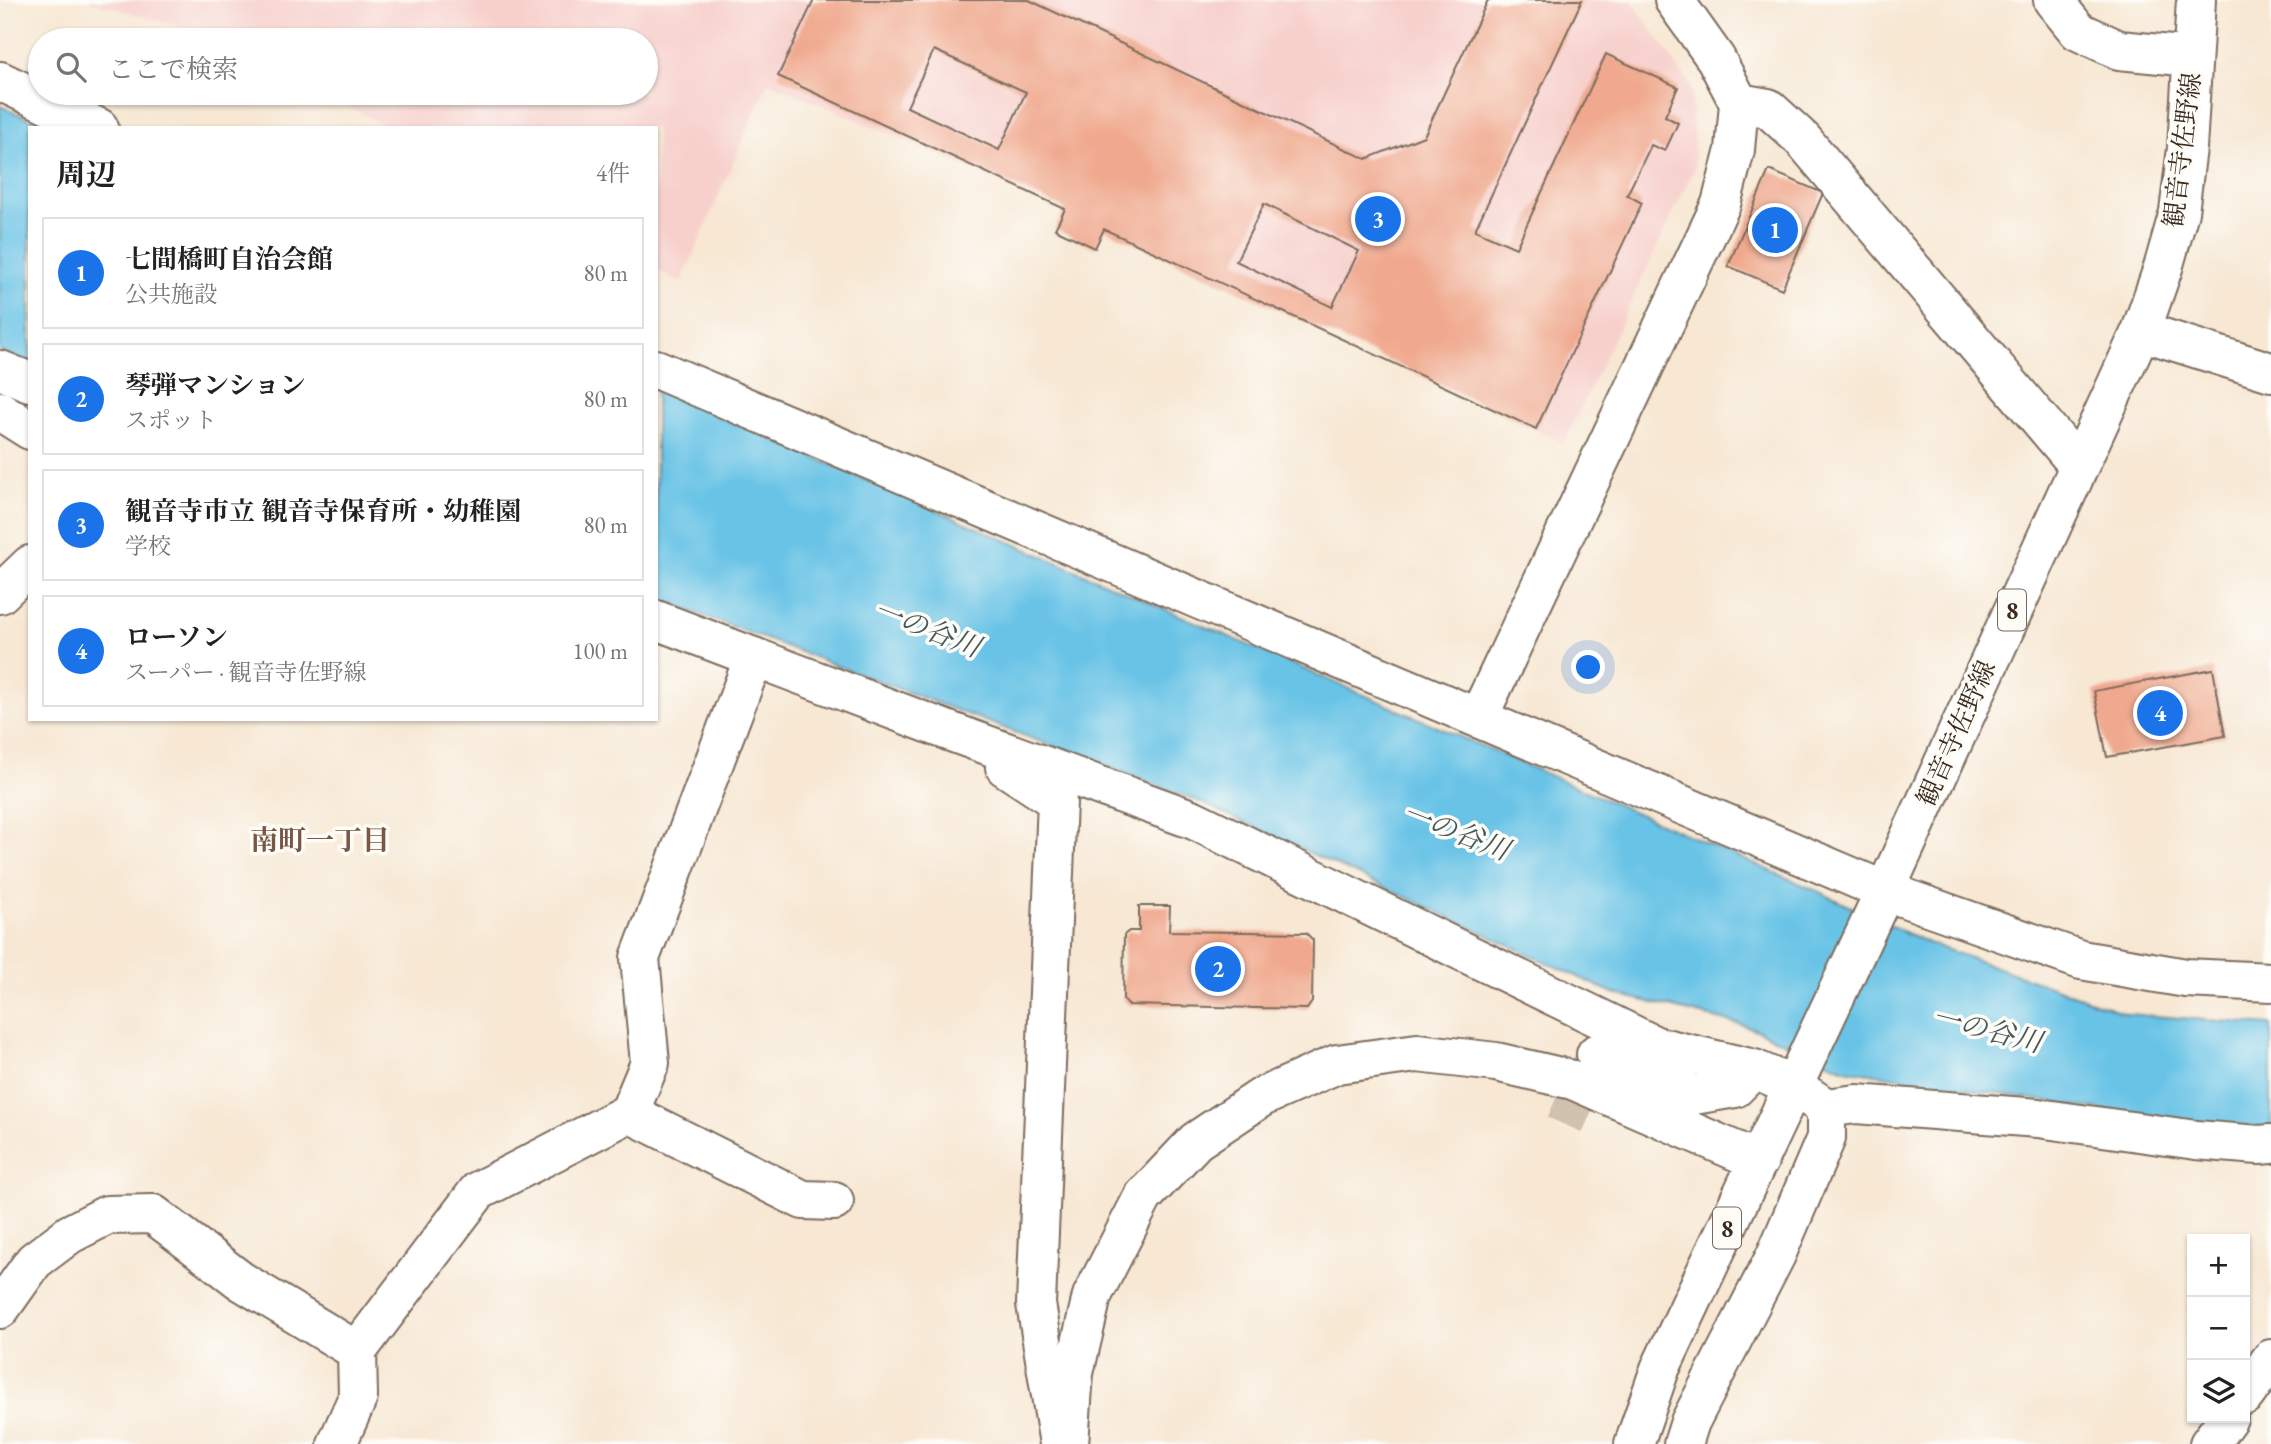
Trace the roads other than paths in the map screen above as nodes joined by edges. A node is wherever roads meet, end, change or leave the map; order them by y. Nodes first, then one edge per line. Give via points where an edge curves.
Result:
1 (1674, 0) edge
2 (2053, 0) edge
3 (2196, 0) edge
4 (2192, 57) junction
5 (0, 81) edge
6 (28, 94) edge
7 (1739, 103) junction
8 (51, 105) edge
9 (95, 126) edge
10 (2141, 331) junction
11 (0, 370) edge
12 (658, 370) edge
13 (2271, 372) edge
14 (28, 381) edge
15 (0, 411) edge
16 (28, 429) edge
17 (2078, 465) junction
18 (28, 567) edge
19 (0, 594) edge
20 (658, 621) edge
21 (754, 657) junction
22 (1478, 718) junction
23 (954, 733) junction
24 (1885, 891) junction
25 (2271, 982) edge
26 (1596, 1054) dead end
27 (1754, 1069) junction
28 (1794, 1086) junction
29 (1826, 1108) junction
30 (629, 1113) junction
31 (2271, 1144) edge
32 (1759, 1161) junction
33 (834, 1201) dead end
34 (0, 1308) edge
35 (357, 1351) junction
36 (1022, 1357) dead end
37 (2271, 1359) edge
38 (2250, 1388) edge
39 (1053, 1406) junction
40 (2224, 1423) edge
41 (337, 1444) edge
42 (1059, 1444) edge
43 (1069, 1444) edge
44 (1634, 1444) edge
45 (1683, 1444) edge
46 (2209, 1444) edge

1 - 7 street via 1716,59
2 - 4 street via 2078,31 2119,50
3 - 4 street, 観音寺佐野線 / 8
4 - 10 street, 観音寺佐野線 / 8 via 2179,212
5 - 6 street
7 - 17 street via 1768,108 1803,139
7 - 22 street via 1735,150 1721,204
8 - 9 street
10 - 13 street
10 - 17 street, 観音寺佐野線 / 8
11 - 14 street
12 - 22 street
15 - 16 street
17 - 24 street, 観音寺佐野線 / 8
18 - 19 street
20 - 21 street
21 - 23 street
21 - 30 street via 640,958 650,1063
22 - 24 street
23 - 27 street via 1194,820 1656,1046
23 - 39 street via 1057,801 1036,1304
24 - 25 street via 2081,960 2186,978
24 - 28 street, 観音寺佐野線 / 8
26 - 27 street via 1694,1095 1735,1088
27 - 28 street
28 - 29 street
28 - 32 street, 観音寺佐野線 / 8
29 - 31 street via 1856,1104 2025,1117 2196,1140
29 - 45 street via 1826,1138 1781,1243
30 - 33 street via 803,1200
30 - 35 street via 478,1191
32 - 43 street via 1573,1080 1496,1062 1417,1053 1337,1064 1262,1097 1196,1141 1143,1197 1092,1296 1074,1373
32 - 44 street, 観音寺佐野線 / 8 via 1660,1370
34 - 35 street via 34,1261 71,1234 107,1215 153,1214 241,1281
35 - 41 street via 358,1397
36 - 39 street
37 - 38 street
39 - 42 street
40 - 46 street

